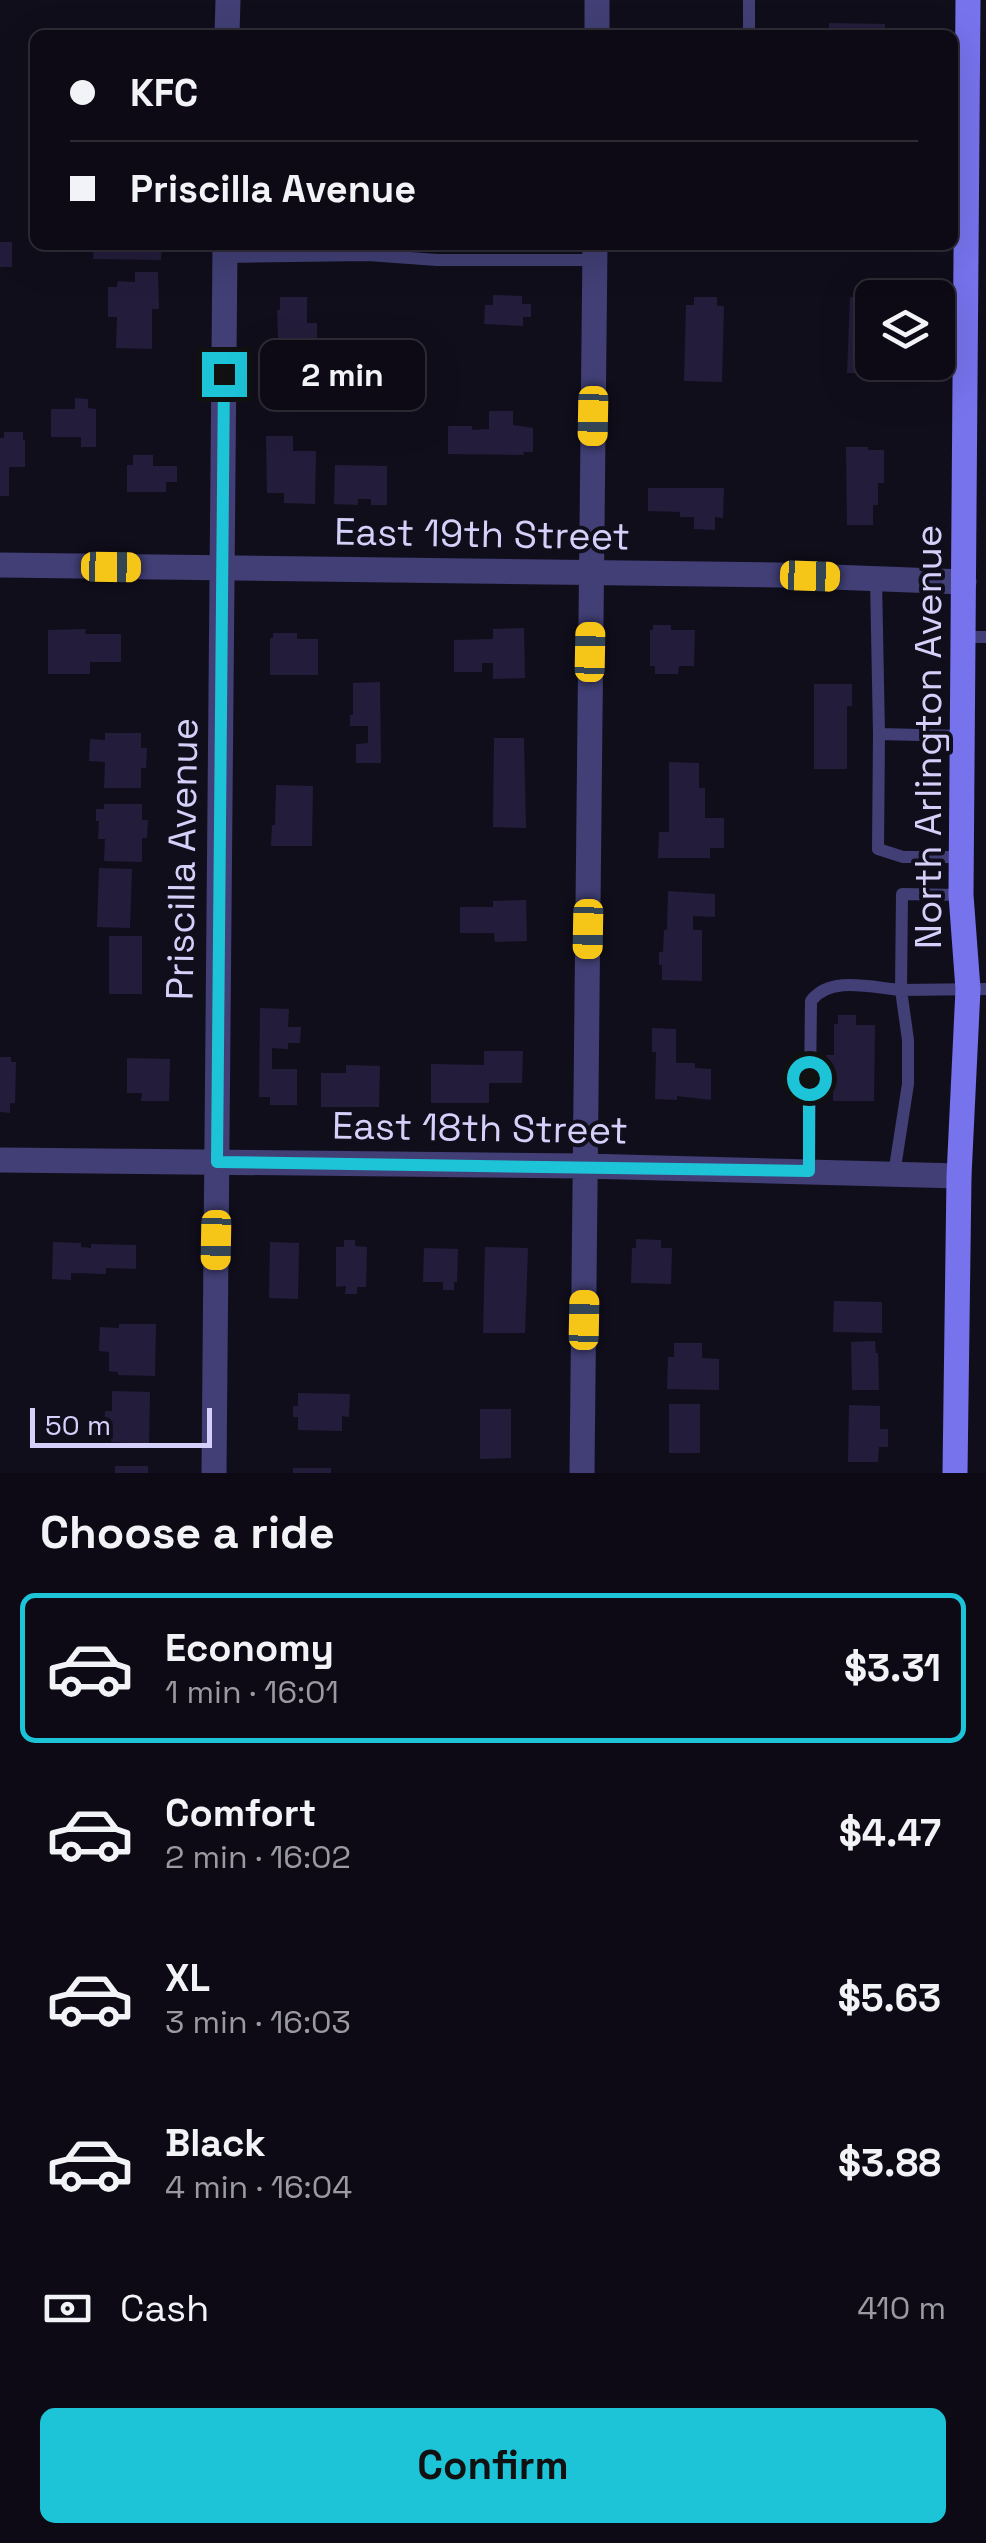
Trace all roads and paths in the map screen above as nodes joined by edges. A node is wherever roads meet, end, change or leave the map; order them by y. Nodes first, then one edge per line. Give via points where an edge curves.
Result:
1 (228, 0) edge
2 (597, 0) edge
3 (749, 0) edge
4 (968, 0) edge
5 (228, 30) edge
6 (597, 30) edge
7 (749, 30) edge
8 (368, 250) edge
9 (225, 251) edge
10 (595, 252) edge
11 (0, 565) edge
12 (222, 568) junction
13 (591, 573) junction
14 (876, 579) junction
15 (964, 582) junction
16 (975, 637) edge
17 (878, 734) junction
18 (962, 736) junction
19 (962, 857) junction
20 (961, 895) junction
21 (977, 989) edge
22 (901, 990) junction
23 (0, 1160) edge
24 (217, 1162) junction
25 (585, 1166) junction
26 (809, 1171) junction
27 (894, 1174) junction
28 (959, 1176) junction
29 (214, 1473) edge
30 (582, 1473) edge
31 (955, 1473) edge

1 - 5 street
2 - 6 street
3 - 7 lane
4 - 15 main road, North Arlington Avenue
8 - 9 lane
8 - 10 lane via 437,260
9 - 12 street, Priscilla Avenue
10 - 13 street
11 - 12 street, East 19th Street
12 - 13 street, East 19th Street
12 - 24 street, Priscilla Avenue
13 - 14 street, East 19th Street
13 - 25 street
14 - 15 street, East 19th Street
14 - 17 lane
15 - 16 main road, North Arlington Avenue
16 - 18 main road, North Arlington Avenue
17 - 18 lane
17 - 19 lane via 878,849 903,857
18 - 19 main road, North Arlington Avenue
19 - 20 main road, North Arlington Avenue
20 - 21 main road, North Arlington Avenue
20 - 22 lane via 902,894
21 - 22 lane
21 - 28 main road, North Arlington Avenue
22 - 26 lane via 828,986 811,1000
22 - 27 lane via 908,1084
23 - 24 street, East 18th Street
24 - 25 street, East 18th Street
24 - 29 street, Priscilla Avenue
25 - 26 street, East 18th Street
25 - 30 street
26 - 27 street, East 18th Street
27 - 28 street, East 18th Street
28 - 31 main road, North Arlington Avenue

